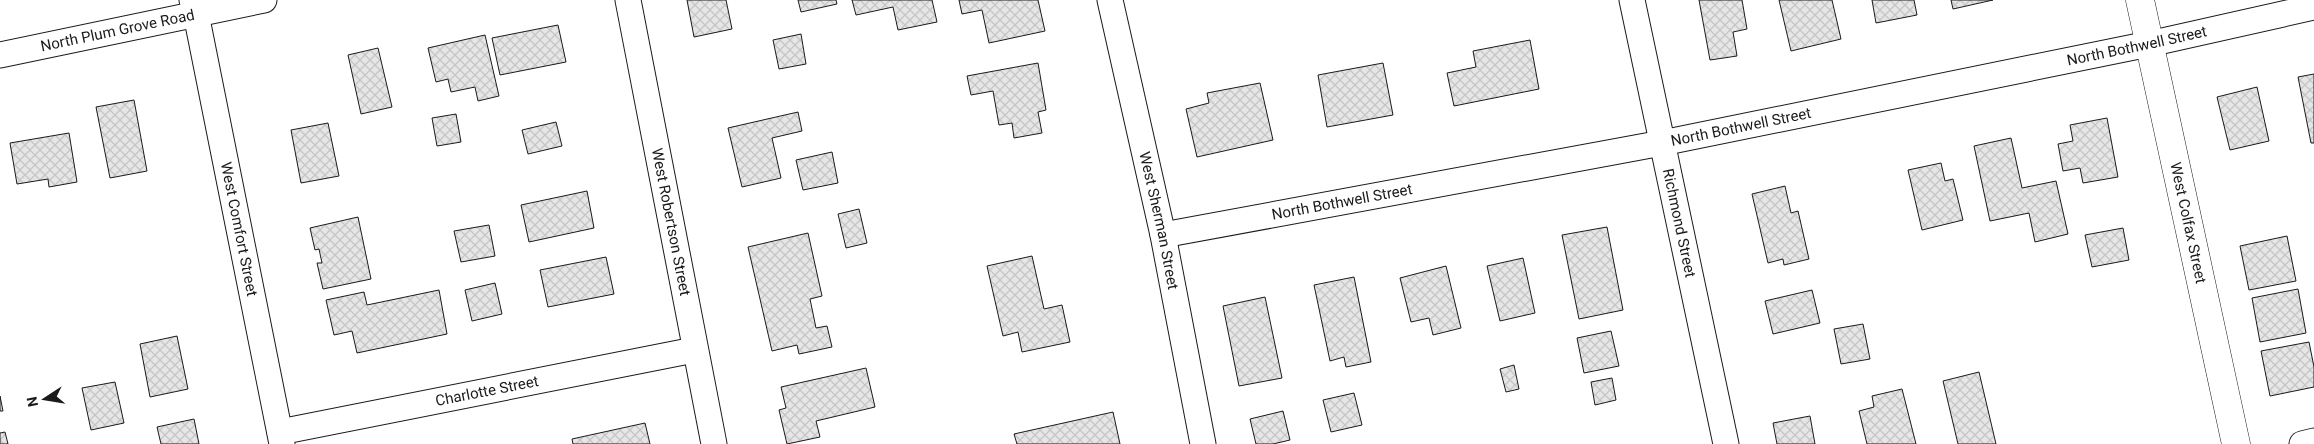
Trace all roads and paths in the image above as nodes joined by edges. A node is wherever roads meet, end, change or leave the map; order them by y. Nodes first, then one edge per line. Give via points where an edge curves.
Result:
1 (264, 0) edge
2 (628, 0) edge
3 (1110, 0) edge
4 (1632, 0) edge
5 (2140, 0) edge
6 (194, 7) edge
7 (2314, 7) edge
8 (2150, 44) junction
9 (0, 56) edge
10 (1662, 143) junction
11 (1164, 235) junction
12 (694, 350) junction
13 (281, 438) edge
14 (2314, 441) edge
15 (714, 444) edge
16 (1203, 444) edge
17 (1726, 444) edge
18 (2236, 444) edge
19 (2302, 444) edge

1 - 6 street, North Plum Grove Road
2 - 12 street, West Robertson Street
3 - 11 street, West Sherman Street
4 - 10 street, Richmond Street
5 - 8 street, West Colfax Street
6 - 9 street, North Plum Grove Road
6 - 13 street, West Comfort Street
7 - 8 street, North Bothwell Street
8 - 10 street, North Bothwell Street
8 - 18 street, West Colfax Street
10 - 11 street, North Bothwell Street
10 - 17 street, Richmond Street
11 - 16 street, West Sherman Street
12 - 13 street, Charlotte Street
12 - 15 street, West Robertson Street
14 - 19 street

